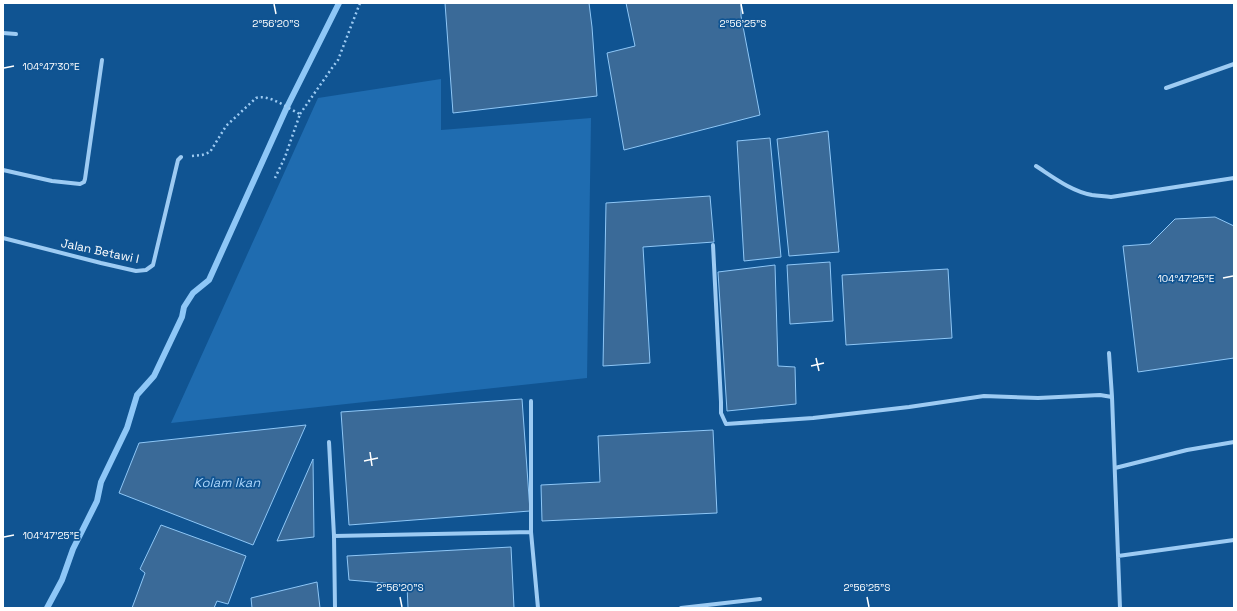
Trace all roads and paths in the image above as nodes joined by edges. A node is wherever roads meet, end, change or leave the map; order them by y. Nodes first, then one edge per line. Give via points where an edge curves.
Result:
1 (360, 3) edge
2 (3, 33) edge
3 (16, 34) dead end
4 (102, 60) dead end
5 (1234, 64) edge
6 (1166, 88) dead end
7 (300, 114) junction
8 (180, 158) joint
9 (1036, 166) dead end
10 (3, 170) edge
11 (275, 178) dead end
12 (1234, 178) edge
13 (3, 238) edge
14 (713, 245) dead end
15 (1109, 353) dead end
16 (1112, 397) junction
17 (531, 401) dead end
18 (329, 442) dead end
19 (1234, 442) edge
20 (1114, 468) junction
21 (531, 532) junction
22 (334, 536) junction
23 (1234, 540) edge
24 (1118, 556) junction
25 (760, 599) dead end
26 (335, 608) edge
27 (538, 608) edge
28 (681, 608) edge
29 (1120, 608) edge

1 - 7 path via 338,60
2 - 3 street
4 - 10 street via 84,182 80,184 52,181
5 - 6 street
7 - 8 path via 268,98 256,98 226,126 210,152
7 - 11 path via 285,158
8 - 13 street, Jalan Betawi I via 153,265 146,270 136,271 100,263
9 - 12 street via 1073,188 1091,195 1111,197
14 - 16 street via 721,413 726,424 813,418 984,396
15 - 16 street
16 - 20 street
17 - 21 street
18 - 22 street
19 - 20 street via 1187,450
20 - 24 street
21 - 22 street
21 - 27 street
22 - 26 street
23 - 24 street
24 - 29 street
25 - 28 street

